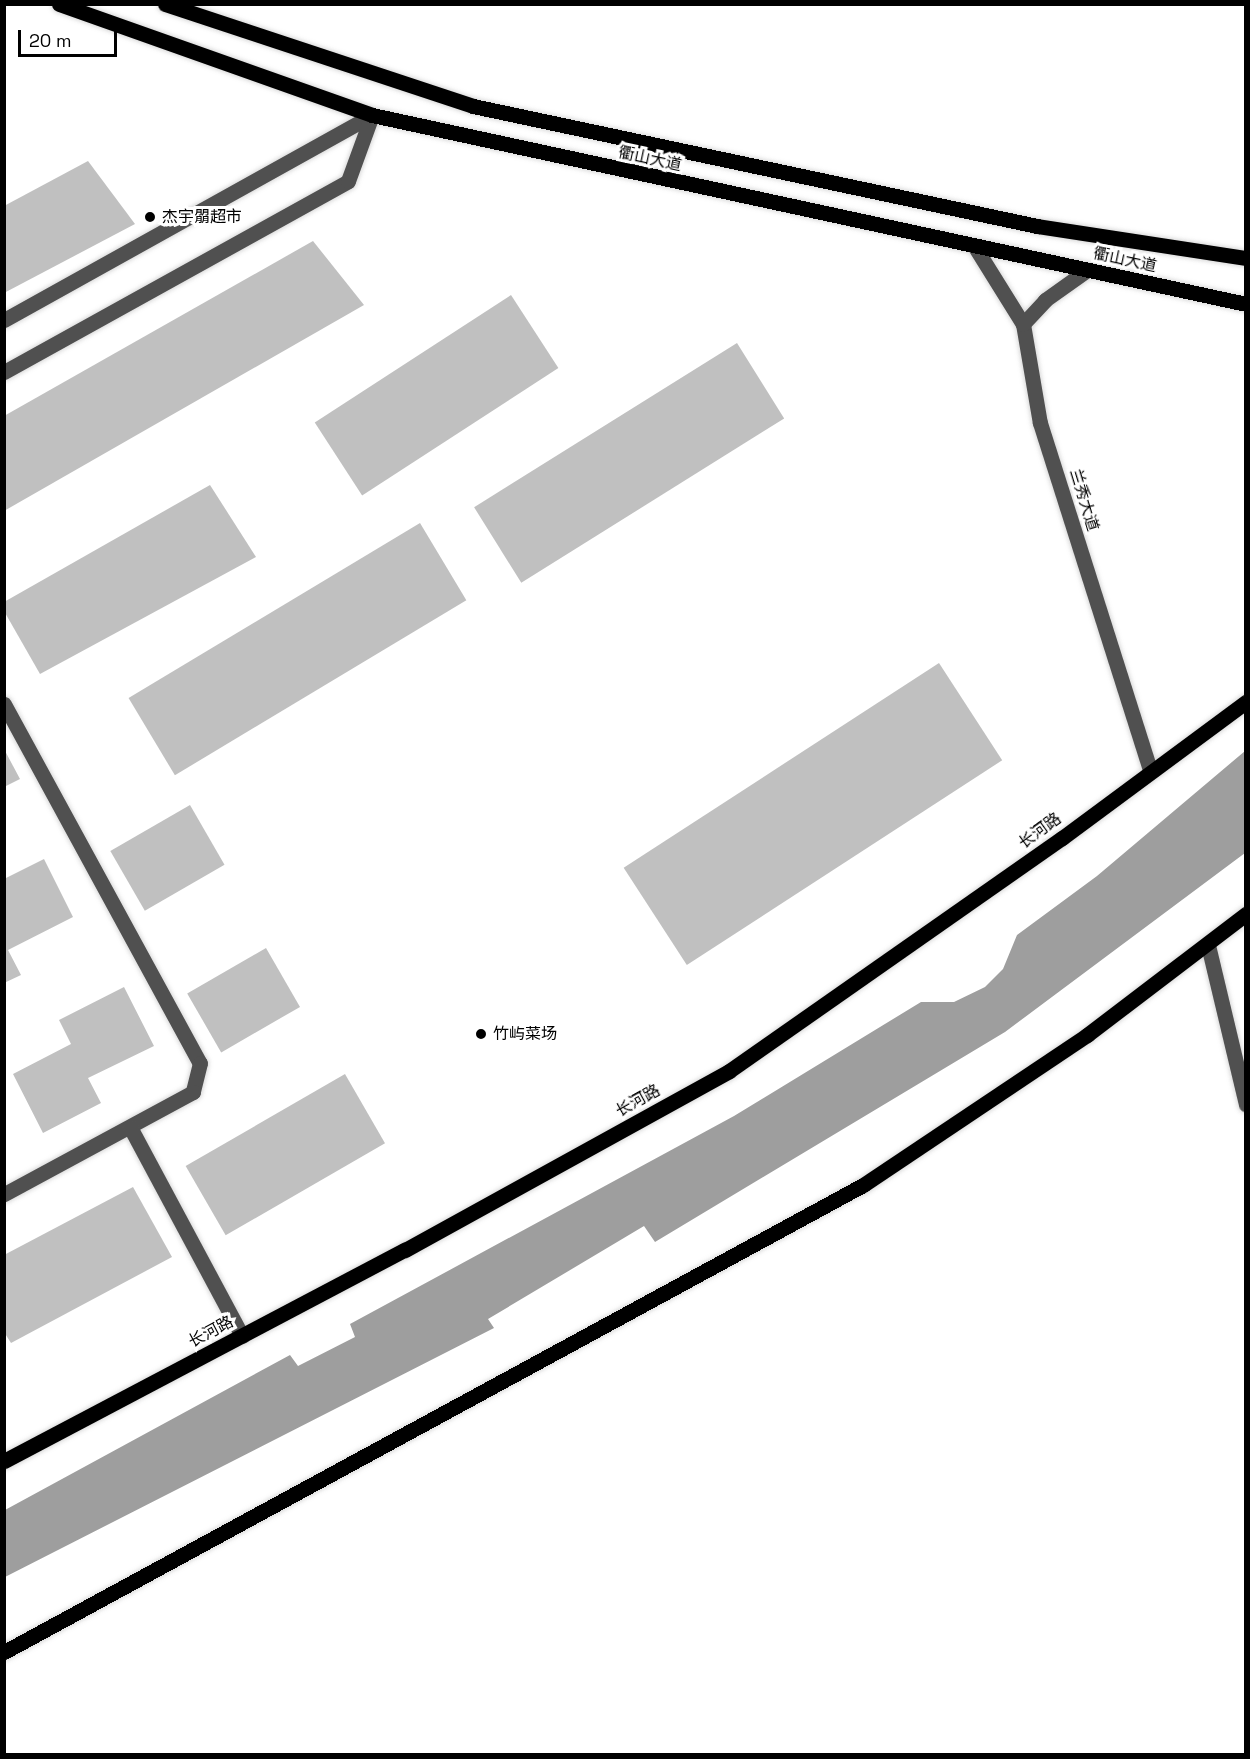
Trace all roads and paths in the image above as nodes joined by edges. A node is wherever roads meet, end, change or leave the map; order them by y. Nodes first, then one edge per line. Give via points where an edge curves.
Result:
1 (59, 4) edge
2 (165, 4) edge
3 (372, 115) junction
4 (975, 247) junction
5 (1245, 258) edge
6 (1087, 270) junction
7 (1245, 304) edge
8 (4, 320) edge
9 (1023, 324) junction
10 (4, 372) edge
11 (1245, 702) edge
12 (4, 704) edge
13 (1150, 770) junction
14 (1245, 914) edge
15 (1208, 945) junction
16 (1245, 1105) edge
17 (130, 1127) junction
18 (4, 1194) edge
19 (242, 1336) junction
20 (4, 1461) edge
21 (4, 1652) edge

1 - 3 main road, 衢山大道
2 - 5 main road, 衢山大道 via 473,106 1037,226
3 - 4 main road, 衢山大道
3 - 8 street
3 - 10 street via 348,181
4 - 6 main road, 衢山大道
4 - 9 street, 兰秀大道
6 - 7 main road, 衢山大道
6 - 9 street via 1045,300
9 - 13 street, 兰秀大道 via 1040,423
11 - 13 main road, 长河路
12 - 17 street via 200,1063 194,1092
13 - 19 main road, 长河路 via 1062,838 729,1071
14 - 15 main road
15 - 16 street
15 - 21 main road via 1087,1035 863,1185
17 - 18 street
17 - 19 street
19 - 20 main road, 长河路

